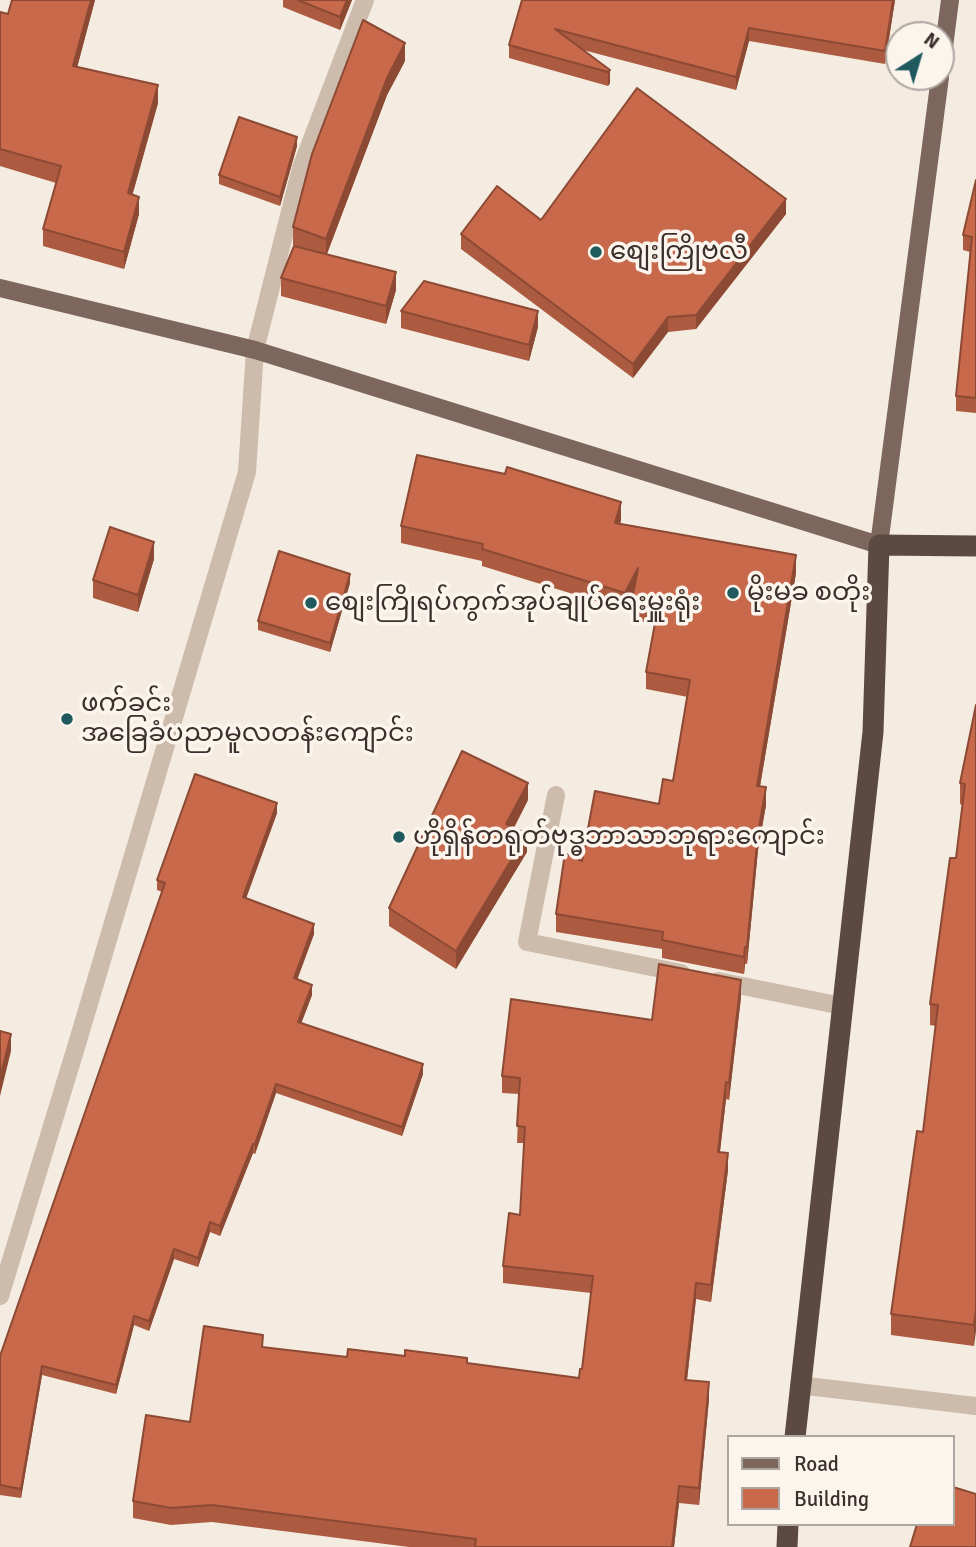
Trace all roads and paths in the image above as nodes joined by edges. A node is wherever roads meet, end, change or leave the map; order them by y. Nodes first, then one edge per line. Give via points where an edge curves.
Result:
1 (365, 0) edge
2 (950, 0) edge
3 (947, 21) edge
4 (938, 91) edge
5 (0, 288) edge
6 (254, 350) junction
7 (879, 545) junction
8 (976, 546) edge
9 (556, 794) dead end
10 (842, 1006) junction
11 (0, 1296) edge
12 (799, 1385) junction
13 (976, 1406) edge
14 (795, 1435) edge
15 (788, 1526) edge
16 (787, 1547) edge

1 - 6 street via 301,168
2 - 3 main road
4 - 7 main road
5 - 6 main road
6 - 7 main road
6 - 11 street via 247,472
7 - 8 highway
7 - 10 highway via 873,732
9 - 10 street via 527,942
10 - 12 highway
12 - 13 street
12 - 14 highway
15 - 16 highway

